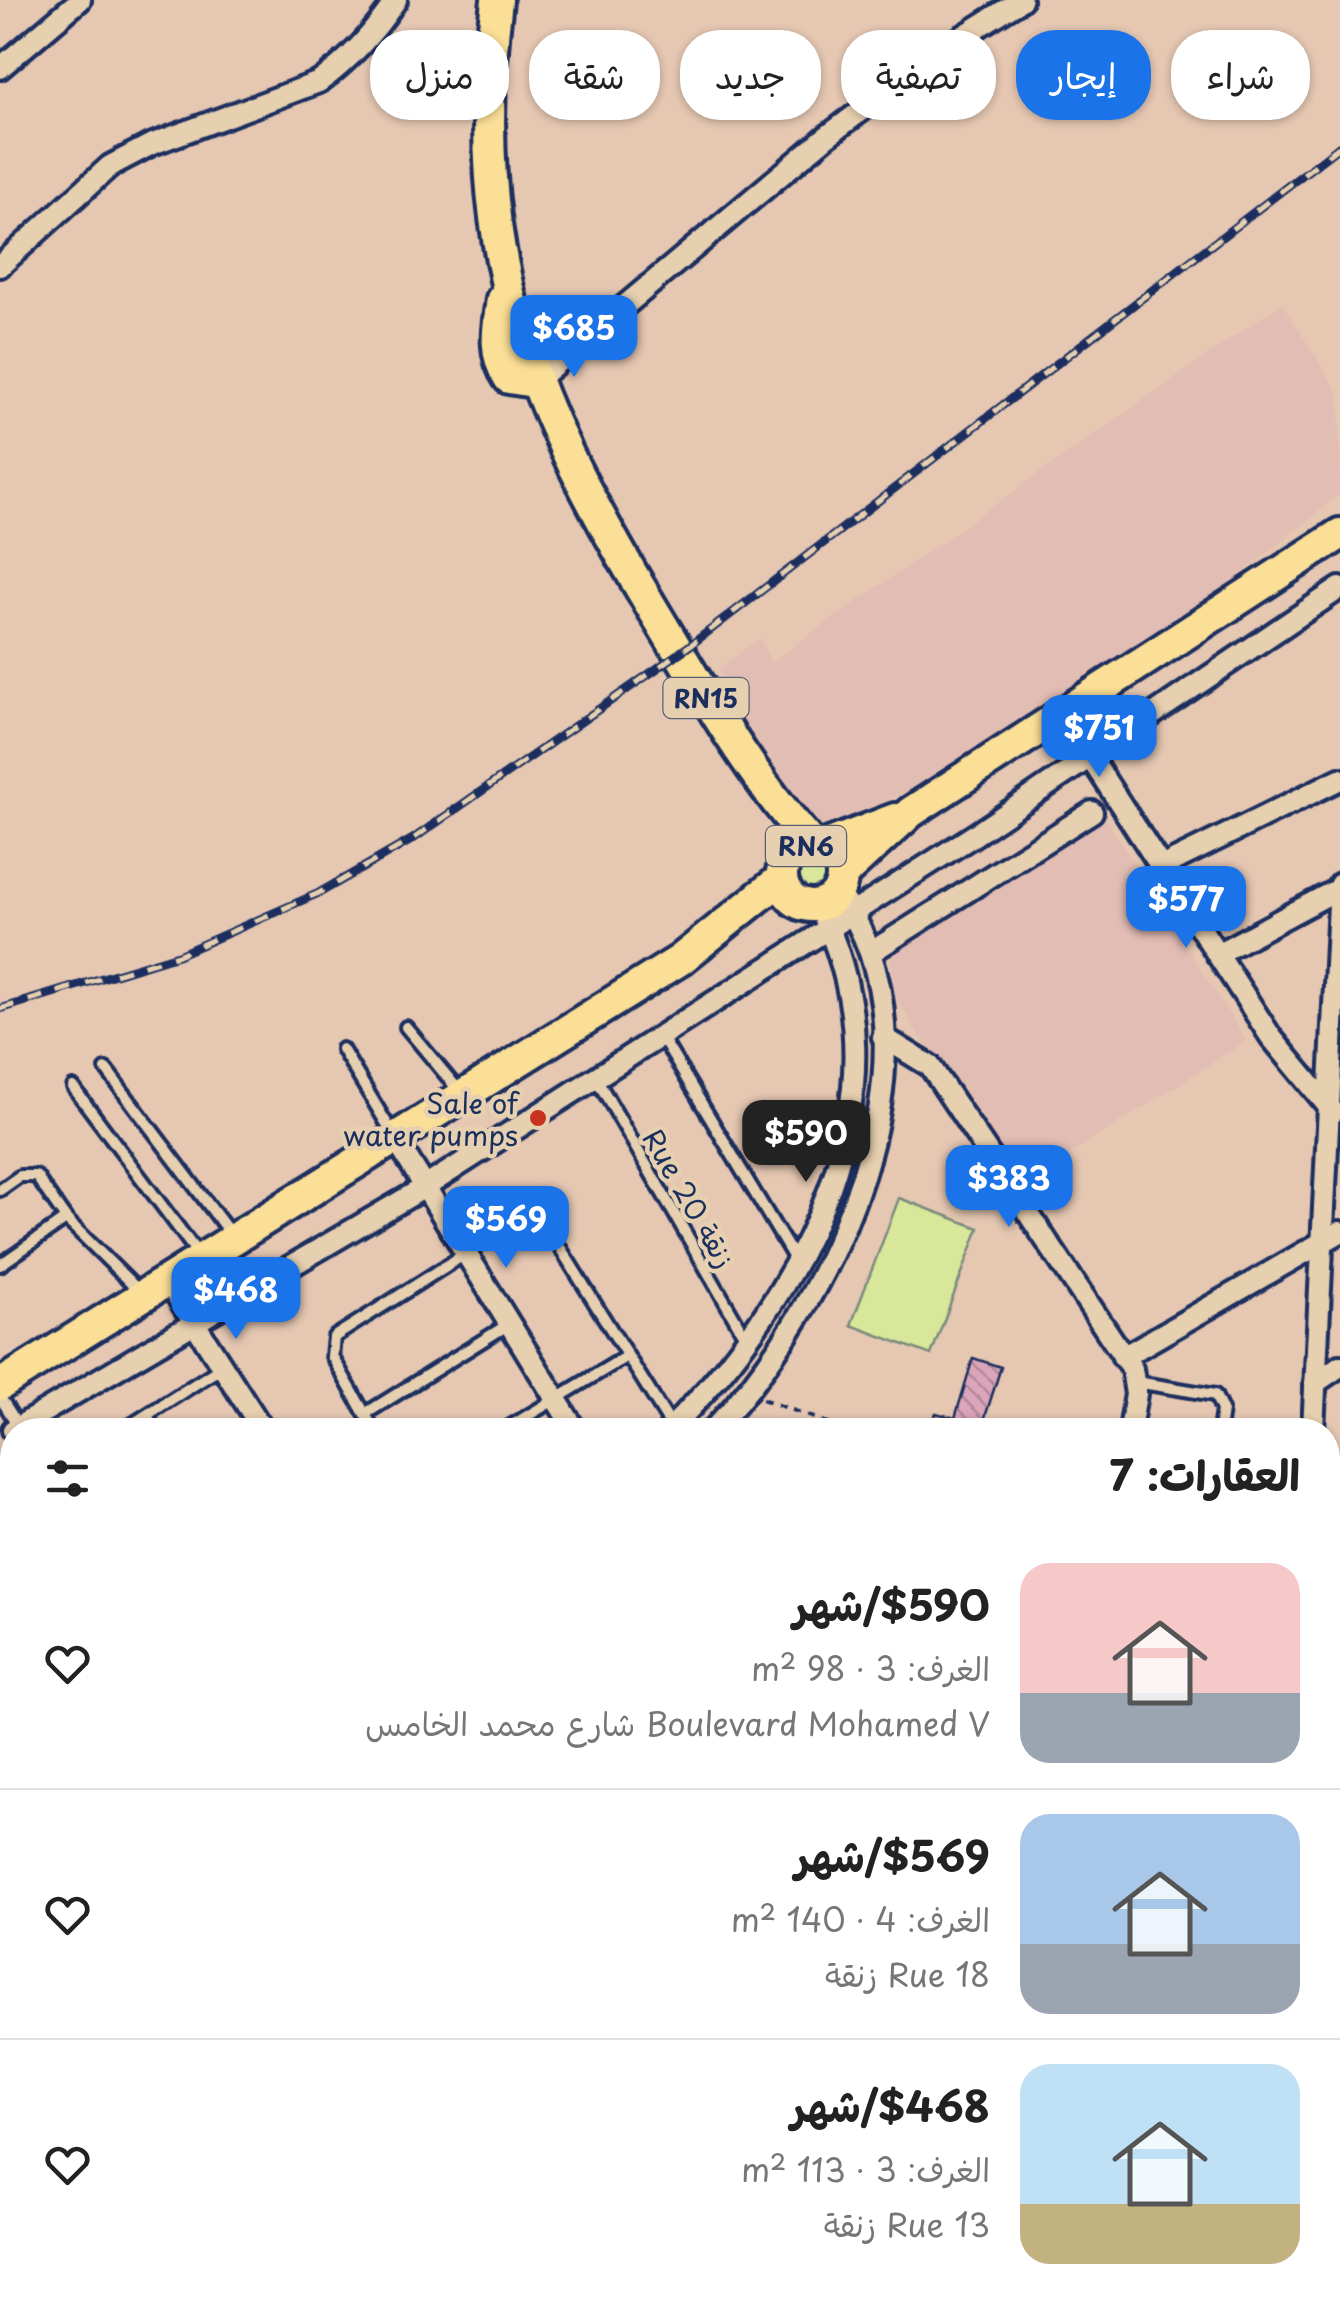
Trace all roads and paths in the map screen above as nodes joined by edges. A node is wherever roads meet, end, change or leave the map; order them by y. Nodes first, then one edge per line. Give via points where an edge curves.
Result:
1 (80, 0) edge
2 (396, 0) edge
3 (497, 0) edge
4 (1021, 0) edge
5 (0, 68) edge
6 (0, 266) edge
7 (534, 382) junction
8 (1340, 534) edge
9 (1340, 588) edge
10 (1090, 757) junction
11 (1340, 779) edge
12 (761, 787) junction
13 (911, 812) junction
14 (1092, 812) dead end
15 (817, 847) junction
16 (1161, 868) junction
17 (1340, 886) edge
18 (817, 894) junction
19 (873, 951) dead end
20 (1218, 954) junction
21 (406, 1027) dead end
22 (662, 1036) junction
23 (882, 1037) junction
24 (342, 1049) dead end
25 (106, 1068) dead end
26 (596, 1078) junction
27 (73, 1087) dead end
28 (462, 1096) junction
29 (1334, 1112) edge
30 (396, 1138) junction
31 (424, 1187) junction
32 (0, 1190) edge
33 (66, 1219) junction
34 (1331, 1236) edge
35 (235, 1240) junction
36 (464, 1251) junction
37 (202, 1258) junction
38 (797, 1263) junction
39 (0, 1265) edge
40 (155, 1288) junction
41 (194, 1323) junction
42 (509, 1324) junction
43 (747, 1339) junction
44 (627, 1356) junction
45 (1122, 1357) junction
46 (222, 1366) junction
47 (1340, 1366) edge
48 (1136, 1382) junction
49 (1315, 1384) junction
50 (0, 1385) edge
51 (747, 1390) junction
52 (556, 1399) junction
53 (365, 1414) junction
54 (147, 1416) joint
55 (34, 1418) edge
56 (144, 1418) edge
57 (253, 1418) edge
58 (367, 1418) edge
59 (524, 1418) edge
60 (568, 1418) edge
61 (665, 1418) edge
62 (680, 1418) edge
63 (723, 1418) edge
64 (810, 1418) edge
65 (1132, 1418) edge
66 (1221, 1418) edge
67 (1314, 1418) edge

1 - 5 street
2 - 6 street via 374,32 319,82 150,144 110,166
3 - 7 main road, RN15 via 490,142 504,286
4 - 7 street via 949,44 826,137
7 - 12 main road, RN15 via 600,522
8 - 13 main road, RN6
9 - 10 street
10 - 16 street
10 - 18 street
11 - 16 street
12 - 15 main road, RN15
12 - 18 main road, RN15
13 - 15 main road, RN6
13 - 18 main road, RN6
14 - 19 street
15 - 18 main road, RN6 via 836,858
15 - 18 main road, RN6 via 797,849
16 - 20 street
17 - 20 street
17 - 29 street
18 - 22 street
18 - 23 street via 879,989
18 - 28 main road, RN6 via 750,900 710,939
18 - 38 street via 853,1007 856,1063 844,1151
20 - 29 street via 1271,1036
21 - 28 lane
22 - 26 street
22 - 38 lane
23 - 45 street via 930,1066
23 - 51 street via 875,1126 843,1234
24 - 30 lane
25 - 35 lane
26 - 31 street
26 - 43 lane, Rue 20 زنقة
27 - 37 lane
28 - 30 main road, RN6
29 - 34 street
30 - 31 street
30 - 35 main road, RN6
31 - 36 street
31 - 41 street
32 - 33 lane via 20,1176 36,1176
33 - 39 lane
33 - 40 lane
34 - 45 street
34 - 49 street
35 - 37 main road, RN6
36 - 42 street
36 - 44 lane via 528,1210 542,1213
36 - 53 lane via 334,1337 332,1356
37 - 40 main road, RN6
38 - 43 street
40 - 41 street
40 - 50 main road, RN6
41 - 46 street
41 - 55 street
42 - 52 street
42 - 53 lane
43 - 62 street
44 - 52 lane
44 - 61 lane
45 - 48 street
46 - 54 lane
46 - 57 street
47 - 49 street
48 - 65 street
48 - 66 lane via 1216,1396
49 - 67 street
51 - 63 street
51 - 64 path
52 - 59 lane
52 - 60 street
53 - 58 lane
54 - 56 lane

